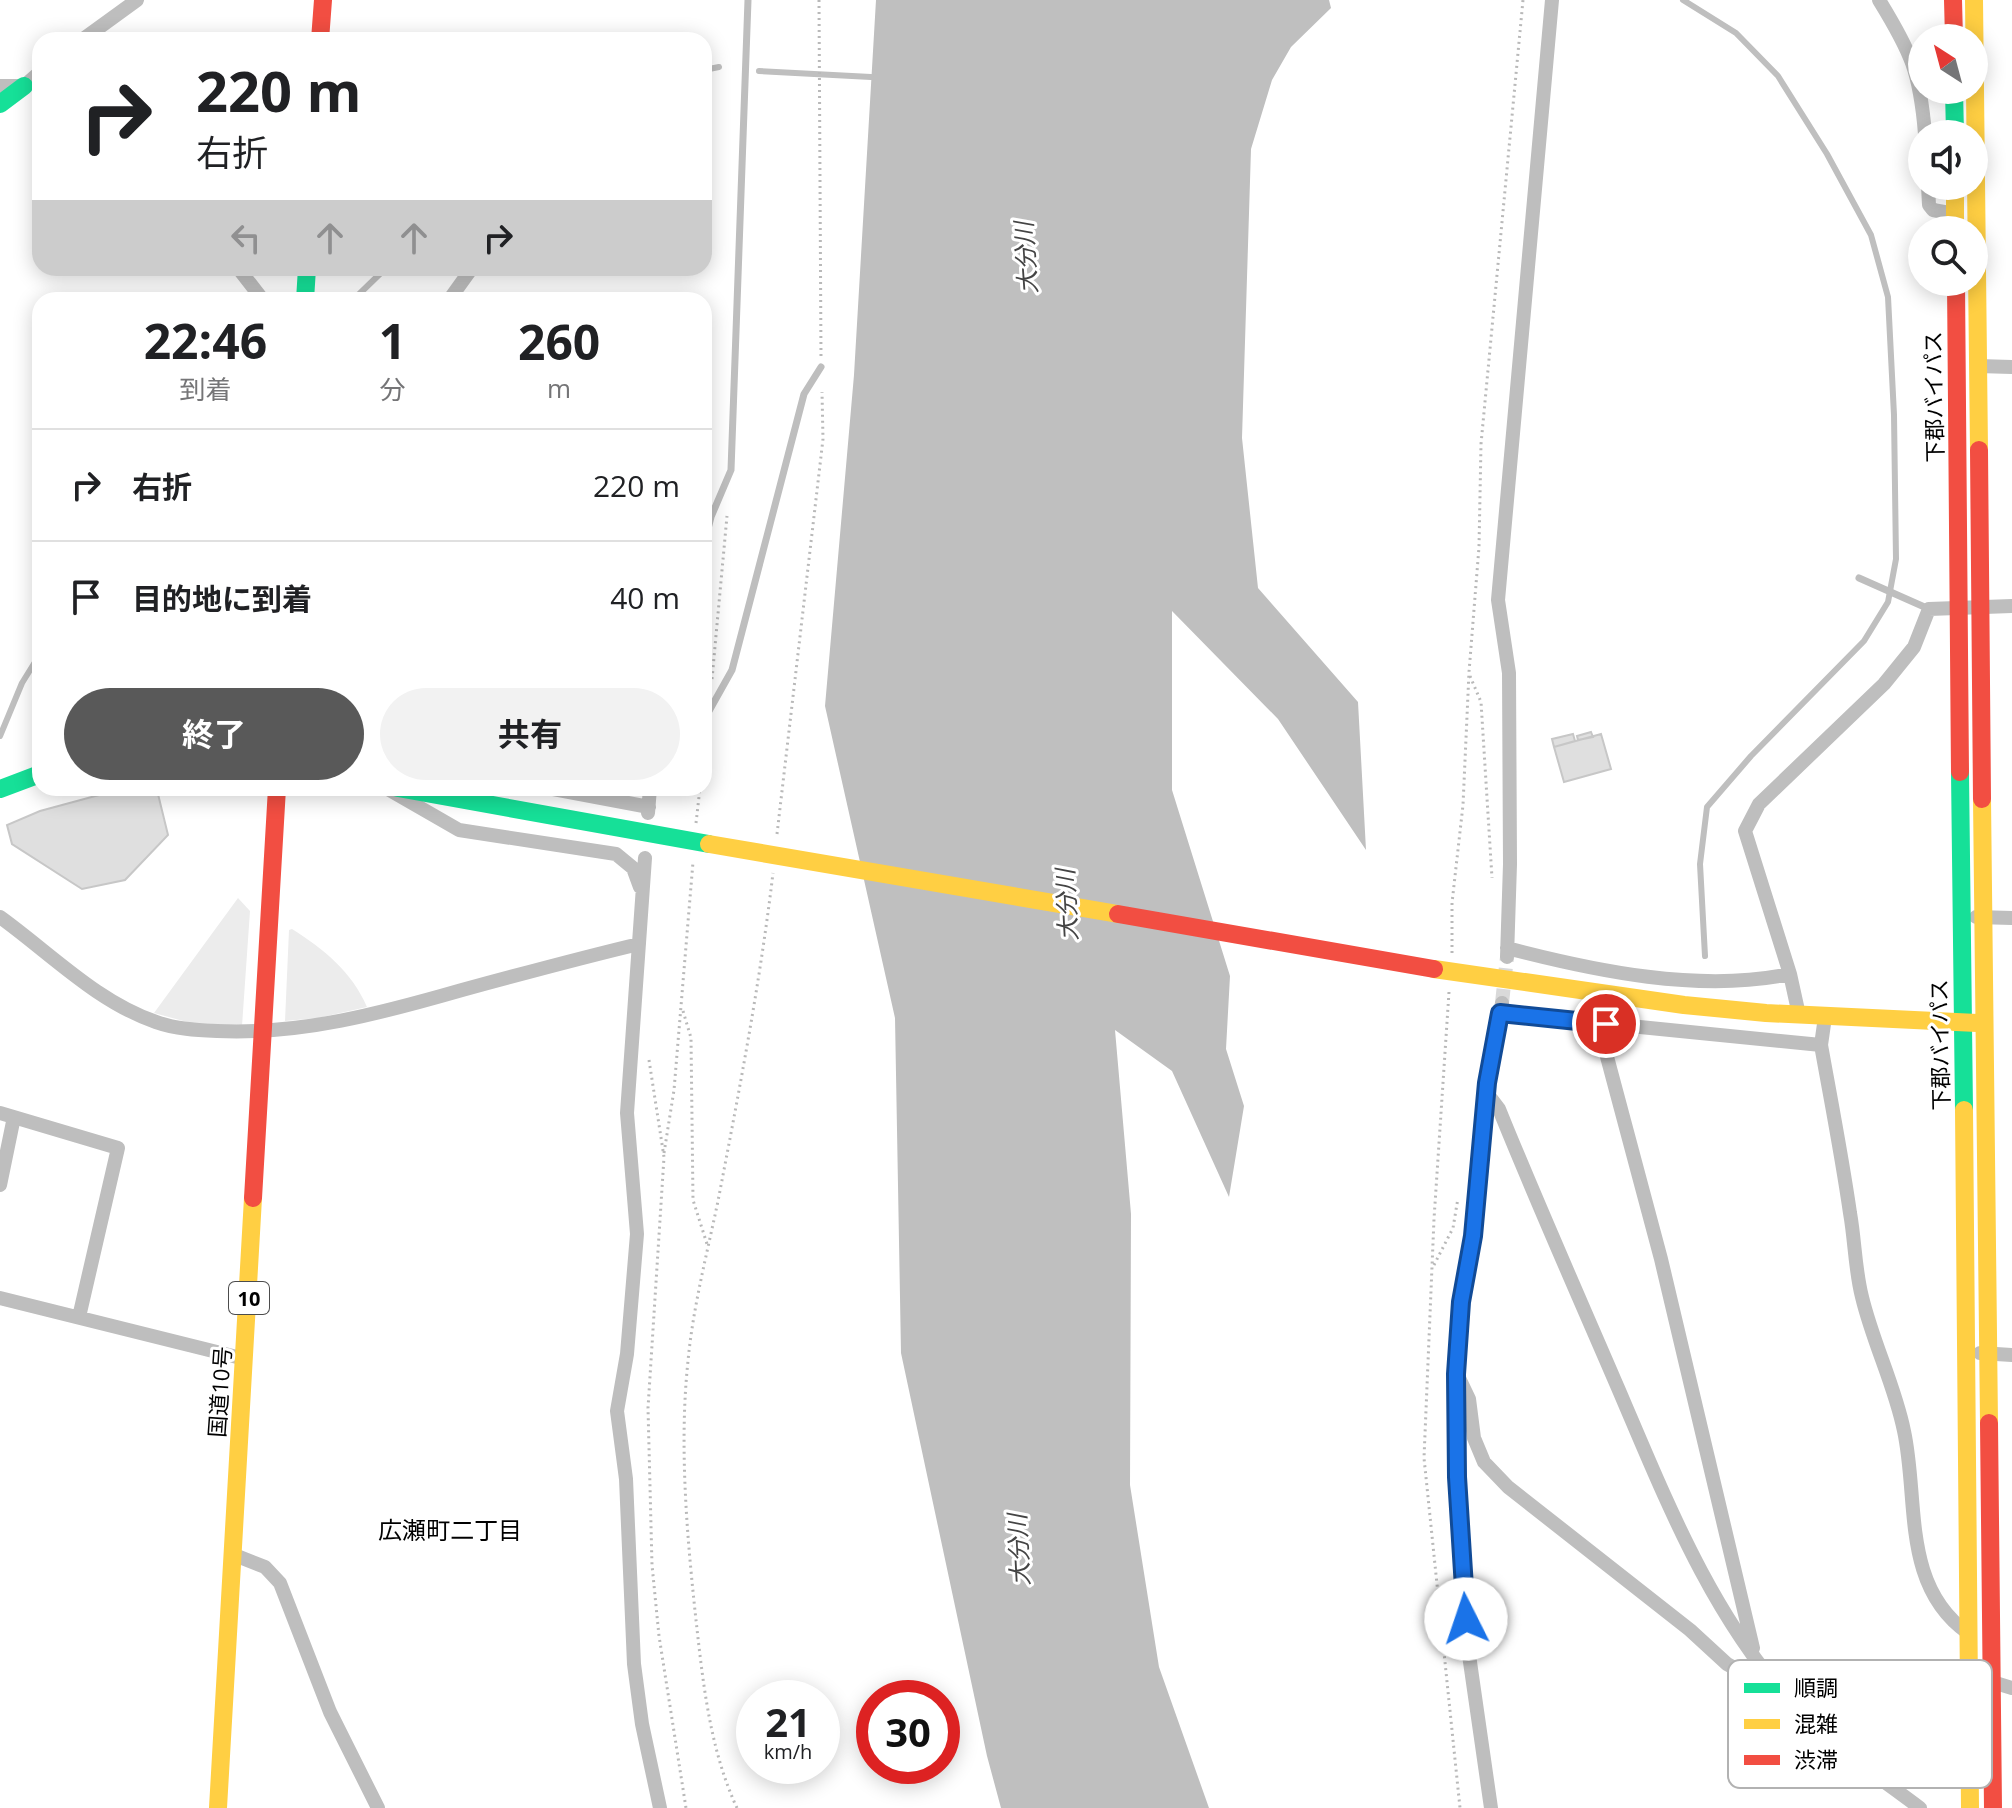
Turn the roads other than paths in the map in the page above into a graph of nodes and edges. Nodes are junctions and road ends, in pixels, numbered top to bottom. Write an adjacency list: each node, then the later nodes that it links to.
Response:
1 (137, 0): 9 (street)
2 (323, 0): 10 (main road)
3 (748, 0): 24 (lane)
4 (1552, 0): 45 (street)
5 (1879, 0): 15 (street)
6 (1953, 0): 8 (main road)
7 (1974, 0): 21 (main road)
8 (1954, 24)
9 (93, 32)
10 (321, 32)
11 (0, 80): 13 (street)
12 (0, 86): 13 (street)
13 (32, 88): 14 (main road)
14 (0, 104)
15 (1923, 120)
16 (1929, 200): 17 (street)
17 (1944, 216)
18 (244, 276): 19 (street)
19 (257, 292)
20 (1956, 296): 28 (main road, 下郡バイパス)
21 (1978, 366): 23 (street); 26 (main road)
22 (821, 367): 30 (lane)
23 (2012, 367)
24 (712, 515)
25 (1859, 578): 29 (lane)
26 (1980, 606): 27 (street); 28 (street); 42 (main road)
27 (2012, 606)
28 (1959, 607): 29 (street); 41 (main road, 下郡バイパス)
29 (1925, 608): 45 (street)
30 (712, 702)
31 (32, 777): 32 (main road)
32 (0, 789)
33 (277, 796): 51 (main road, 国道10号 / 10)
34 (400, 796): 39 (street)
35 (442, 796): 46 (main road, bridge)
36 (584, 796): 37 (street)
37 (649, 796)
38 (645, 858): 39 (street)
39 (642, 899): 44 (street)
40 (0, 917): 51 (street)
41 (1962, 917): 42 (street); 48 (main road, 下郡バイパス)
42 (1984, 918): 43 (street); 49 (main road)
43 (2012, 918)
44 (639, 944): 51 (street); 76 (street)
45 (1790, 974): 46 (street)
46 (1799, 1015): 47 (main road)
47 (1825, 1017): 48 (main road); 52 (street)
48 (1963, 1022): 49 (main road); 58 (main road, 下郡バイパス)
49 (1985, 1023): 59 (main road)
50 (1606, 1024): 52 (street); 53 (street); 65 (street)
51 (264, 1031): 61 (main road, 国道10号 / 10)
52 (1821, 1045): 64 (street)
53 (1486, 1092): 62 (street); 65 (street)
54 (7, 1115): 55 (street); 57 (street)
55 (0, 1185)
56 (0, 1298): 57 (street)
57 (79, 1317): 61 (street)
58 (1966, 1351): 59 (street); 64 (main road, 下郡バイパス)
59 (1988, 1354): 60 (street); 68 (main road)
60 (2012, 1355)
61 (245, 1359): 63 (main road, 国道10号 / 10)
62 (1456, 1374): 69 (street); 77 (street)
63 (232, 1554): 74 (main road, 国道10号 / 10); 75 (street)
64 (1968, 1633): 67 (main road, 下郡バイパス)
65 (1755, 1656): 66 (street)
66 (1758, 1660)
67 (1969, 1660)
68 (1992, 1660)
69 (1728, 1665)
70 (1992, 1682): 71 (street); 80 (main road)
71 (2012, 1688)
72 (1893, 1788): 78 (street)
73 (1970, 1788): 79 (main road, 下郡バイパス)
74 (218, 1808)
75 (378, 1808)
76 (660, 1808)
77 (1491, 1808)
78 (1920, 1808)
79 (1970, 1808)
80 (1993, 1808)

